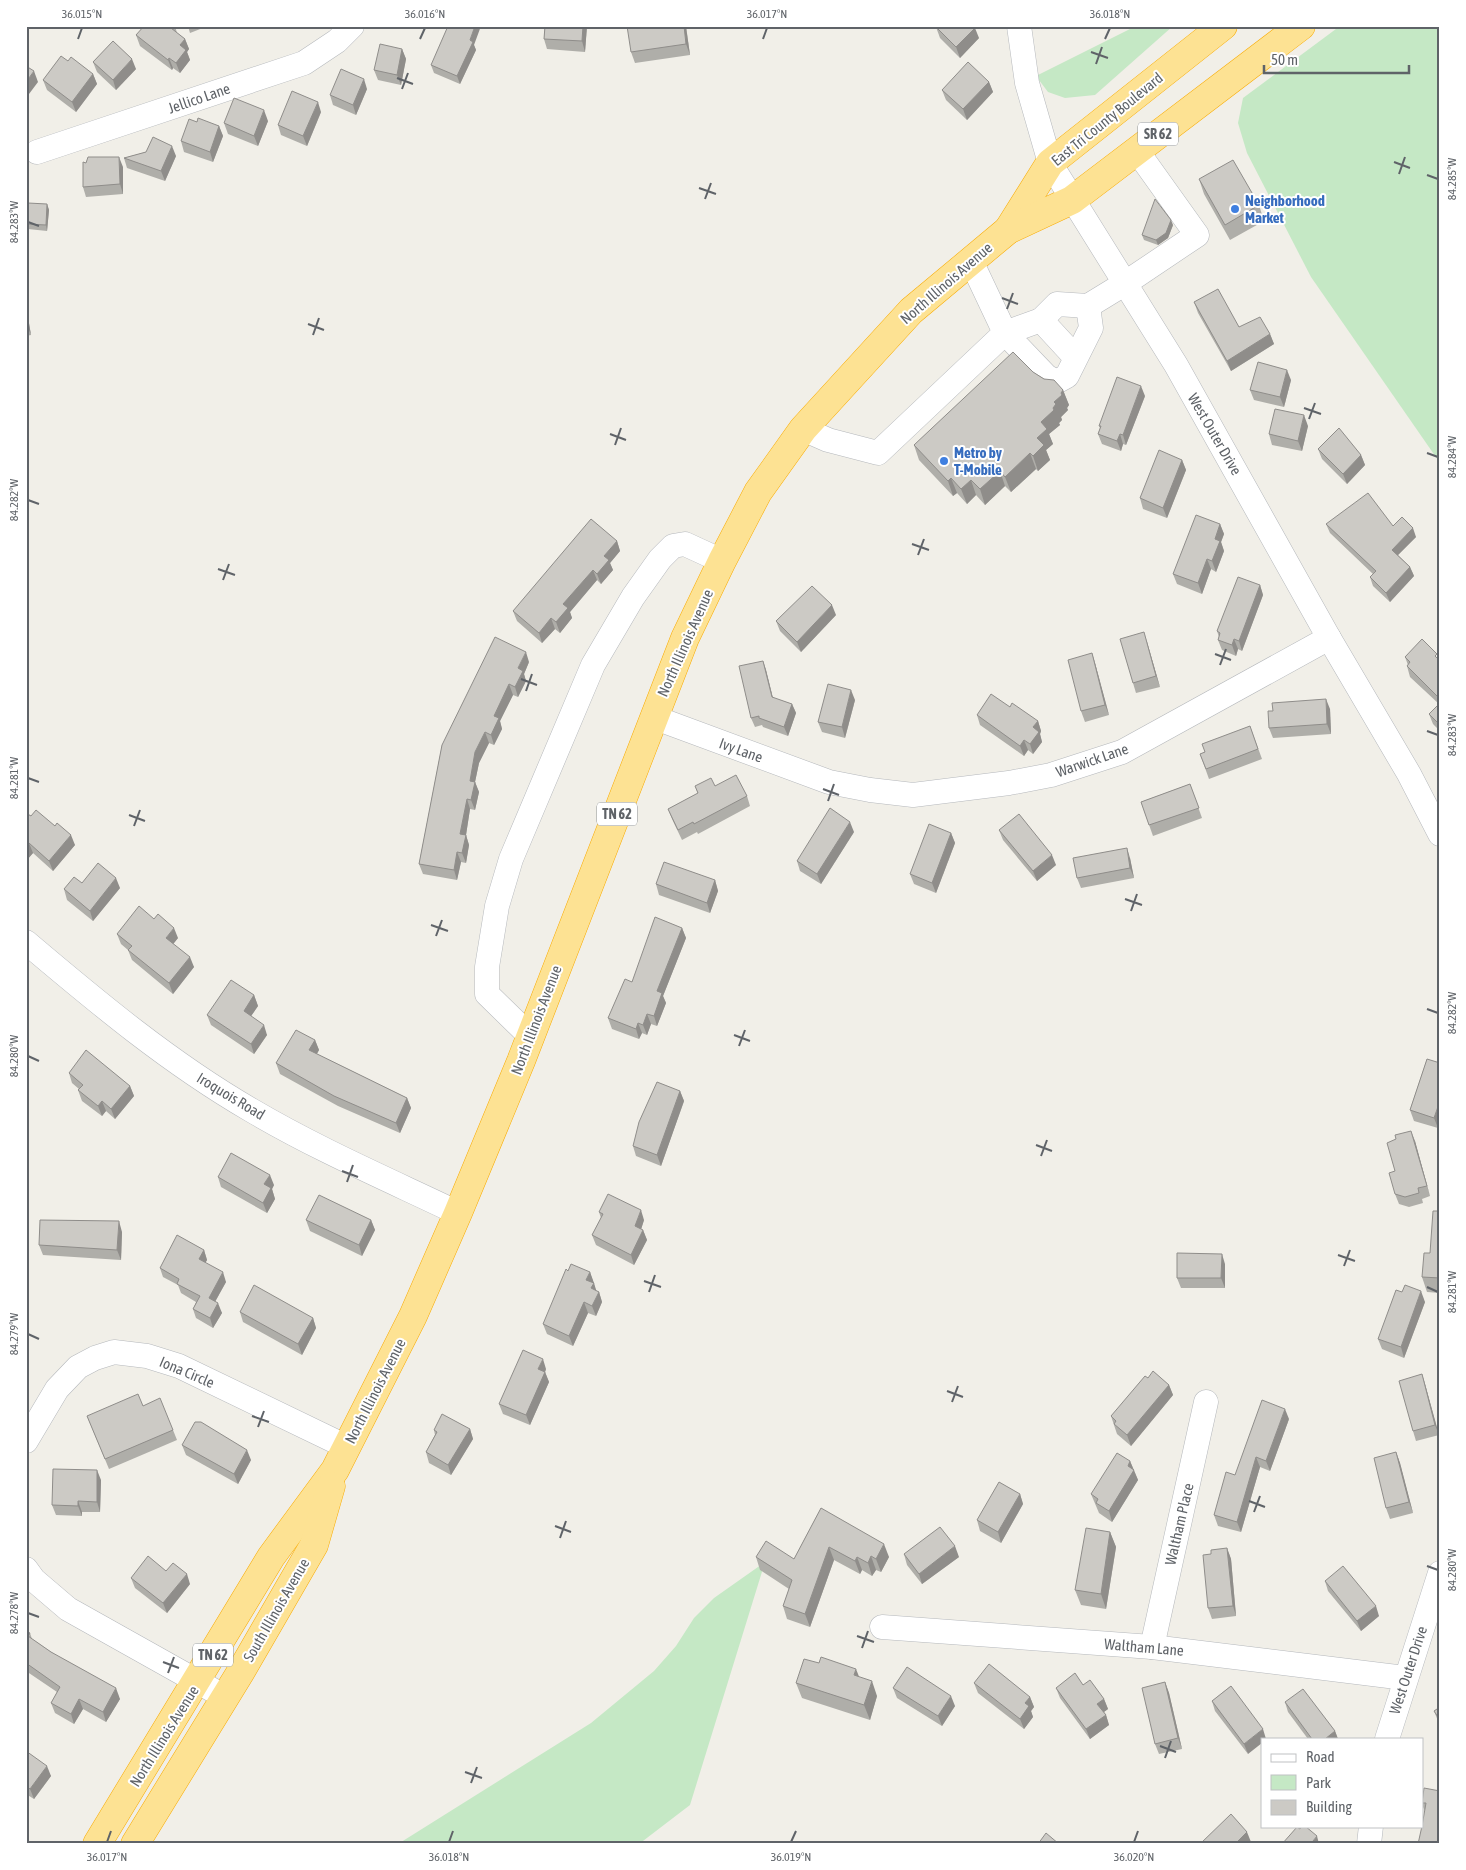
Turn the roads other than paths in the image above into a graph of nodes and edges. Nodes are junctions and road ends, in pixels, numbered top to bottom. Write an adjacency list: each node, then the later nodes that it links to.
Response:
1 (352, 26): 6 (street, Jellico Lane)
2 (1019, 26): 7 (street, West Outer Drive)
3 (1223, 26): 7 (highway, East Tri County Boulevard)
4 (1301, 26): 5 (highway, SR 62)
5 (1137, 151): 8 (highway, SR 62); 11 (street)
6 (37, 152)
7 (1050, 163): 8 (street, West Outer Drive); 9 (highway, East Tri County Boulevard)
8 (1072, 200): 9 (highway, SR 62); 11 (street, West Outer Drive)
9 (1008, 230): 10 (highway, North Illinois Avenue / TN 62)
10 (971, 260): 14 (street); 16 (highway, North Illinois Avenue / TN 62)
11 (1124, 284): 12 (street); 18 (street, West Outer Drive)
12 (1088, 306): 13 (street); 15 (street)
13 (1041, 320): 14 (street); 15 (street)
14 (1006, 332): 15 (street); 16 (street)
15 (1076, 358)
16 (803, 429): 17 (highway, North Illinois Avenue / TN 62)
17 (722, 561): 19 (highway, North Illinois Avenue / TN 62); 23 (street)
18 (1329, 638): 20 (street, Warwick Lane); 21 (street, West Outer Drive)
19 (653, 718): 20 (street, Ivy Lane); 23 (highway, North Illinois Avenue / TN 62)
20 (829, 782)
21 (1440, 834)
22 (26, 942): 24 (street, Iroquois Road)
23 (530, 1036): 24 (highway, North Illinois Avenue / TN 62)
24 (458, 1213): 27 (highway, North Illinois Avenue / TN 62)
25 (1206, 1402): 31 (street, Waltham Place)
26 (26, 1440): 27 (street, Iona Circle)
27 (341, 1459): 33 (highway, North Illinois Avenue / TN 62); 34 (highway, South Illinois Avenue / TN 62)
28 (26, 1569): 33 (street)
29 (1440, 1573): 32 (street, West Outer Drive)
30 (882, 1627): 31 (street, Waltham Lane)
31 (1152, 1647): 32 (street, Waltham Lane)
32 (1404, 1678): 35 (street, West Outer Drive)
33 (197, 1682): 34 (street); 37 (highway, North Illinois Avenue / TN 62)
34 (225, 1697): 38 (highway, South Illinois Avenue / TN 62)
35 (1387, 1738)
36 (1371, 1828): 39 (street)
37 (97, 1844)
38 (135, 1844)
39 (1369, 1844)

